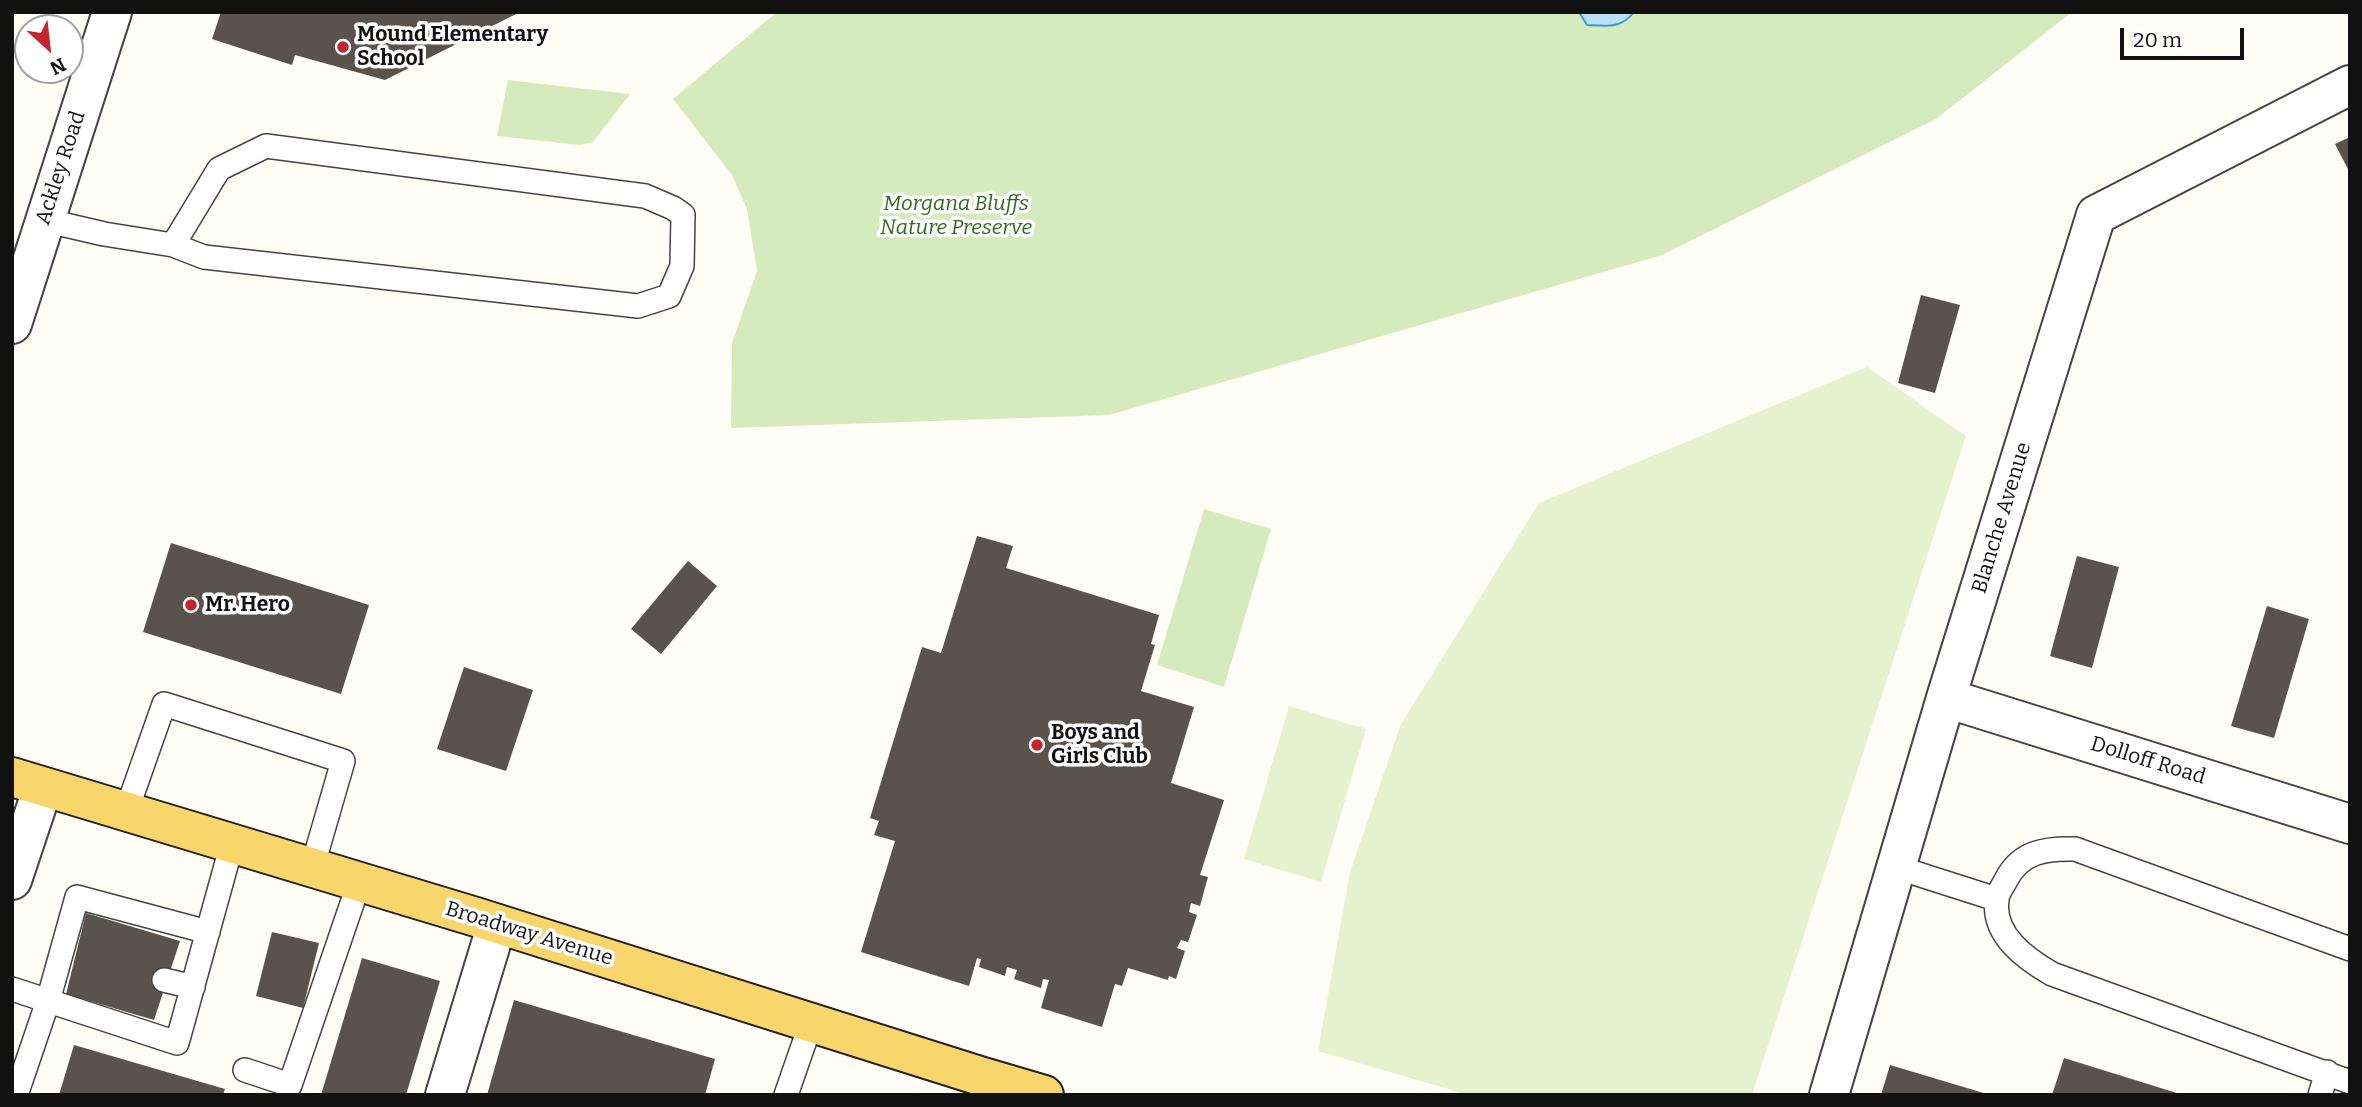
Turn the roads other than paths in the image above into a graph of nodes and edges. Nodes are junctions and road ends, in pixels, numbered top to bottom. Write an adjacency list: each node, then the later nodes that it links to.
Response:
1 (112, 12): 3 (street, Ackley Road)
2 (2350, 85): 6 (street, Blanche Avenue)
3 (44, 220): 4 (lane); 5 (street, Ackley Road)
4 (173, 245): 4 (lane)
5 (12, 324)
6 (1946, 698): 9 (street, Dolloff Road); 11 (street, Blanche Avenue)
7 (28, 782): 8 (main road, Broadway Avenue); 13 (street)
8 (126, 812): 10 (main road, Broadway Avenue); 12 (lane)
9 (2350, 824)
10 (232, 844): 12 (main road, Broadway Avenue); 17 (lane)
11 (1896, 867): 15 (lane); 32 (street, Blanche Avenue)
12 (312, 868): 14 (main road, Broadway Avenue)
13 (12, 880)
14 (359, 883): 16 (main road, Broadway Avenue); 24 (lane)
15 (1996, 899): 18 (lane); 25 (lane)
16 (497, 924): 23 (main road, Broadway Avenue); 29 (street)
17 (208, 932): 20 (lane); 22 (lane)
18 (2350, 949)
19 (164, 980): 20 (lane)
20 (193, 987): 22 (lane)
21 (12, 989): 22 (lane)
22 (48, 1001): 28 (lane)
23 (811, 1023): 27 (main road, Broadway Avenue); 30 (lane)
24 (246, 1070)
25 (2327, 1072): 26 (lane); 33 (lane)
26 (2350, 1082)
27 (977, 1086): 31 (main road, Broadway Avenue)
28 (16, 1095)
29 (445, 1095)
30 (786, 1095)
31 (1044, 1095)
32 (1829, 1095)
33 (2320, 1095)

